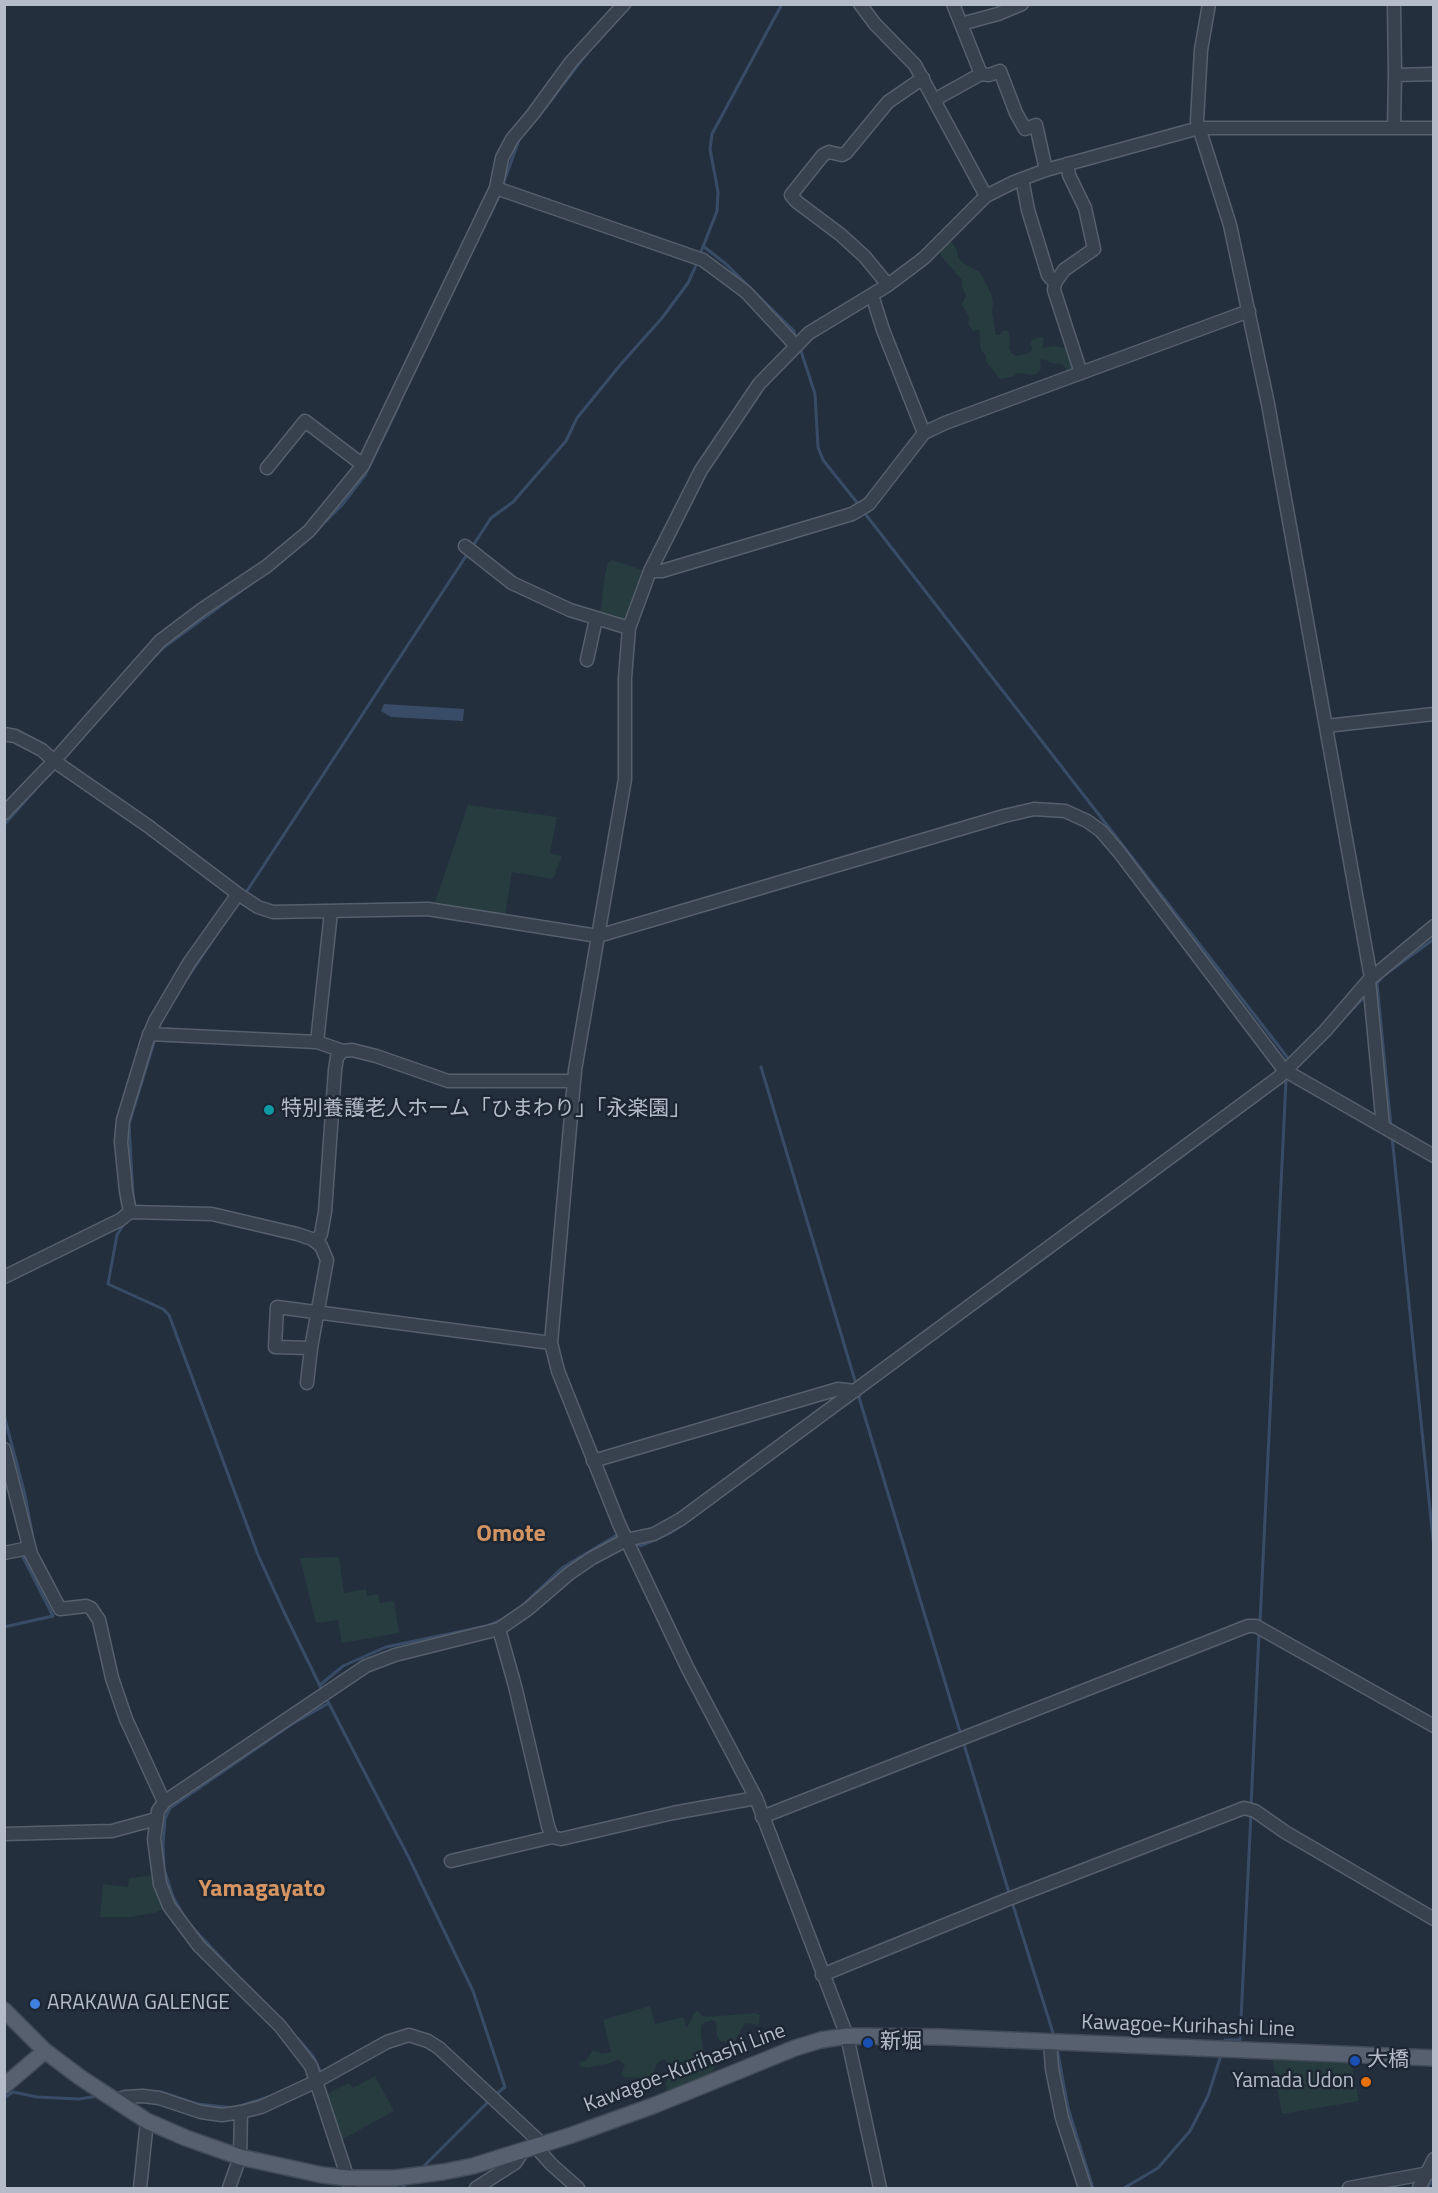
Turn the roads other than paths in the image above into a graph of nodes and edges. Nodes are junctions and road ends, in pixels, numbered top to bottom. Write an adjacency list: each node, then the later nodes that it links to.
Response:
1 (624, 4): 19 (street)
2 (860, 4): 11 (street)
3 (953, 4): 7 (street)
4 (1022, 4): 7 (street)
5 (1209, 4): 14 (street)
6 (1394, 4): 10 (street)
7 (961, 24): 8 (street)
8 (981, 74): 12 (street); 17 (street)
9 (1434, 74): 10 (street)
10 (1395, 75): 13 (street)
11 (922, 78): 12 (street); 22 (street)
12 (934, 100): 20 (street)
13 (1394, 127): 14 (street); 15 (street)
14 (1199, 128): 16 (street); 24 (street)
15 (1434, 128)
16 (1067, 164): 17 (street); 21 (street)
17 (1046, 170): 18 (street)
18 (1022, 178): 20 (street); 21 (street)
19 (496, 188): 25 (street); 28 (street)
20 (986, 196): 22 (street)
21 (1055, 283): 26 (street)
22 (888, 285): 23 (street)
23 (872, 295): 25 (street); 27 (street)
24 (1249, 311): 26 (street); 36 (street)
25 (796, 346): 31 (street)
26 (1081, 373): 27 (street)
27 (924, 433): 31 (street)
28 (363, 465): 29 (street); 38 (street)
29 (267, 468)
30 (465, 546): 32 (street)
31 (650, 571): 33 (street)
32 (596, 619): 33 (street); 34 (street)
33 (629, 628): 43 (street)
34 (587, 660)
35 (1434, 714): 36 (street)
36 (1326, 726): 44 (street)
37 (4, 734): 38 (street)
38 (54, 761): 39 (street); 40 (street)
39 (4, 813)
40 (238, 894): 41 (street); 45 (street)
41 (331, 912): 43 (street); 46 (street)
42 (1434, 926): 44 (street)
43 (598, 936): 48 (street); 49 (street)
44 (1370, 979): 48 (street); 50 (street)
45 (150, 1034): 46 (street); 52 (street)
46 (317, 1042): 47 (street)
47 (343, 1051): 49 (street); 53 (street)
48 (1284, 1070): 50 (street); 59 (street)
49 (573, 1081): 56 (street)
50 (1383, 1127): 51 (street)
51 (1434, 1156)
52 (130, 1212): 53 (street); 54 (street)
53 (316, 1242): 55 (street)
54 (4, 1277)
55 (318, 1312): 56 (street); 57 (street); 57 (street)
56 (551, 1343): 61 (street)
57 (311, 1348): 58 (street)
58 (307, 1383)
59 (855, 1391): 61 (street); 62 (street)
60 (4, 1449): 63 (street)
61 (593, 1461): 62 (street)
62 (626, 1540): 65 (street); 67 (street)
63 (29, 1548): 64 (street); 68 (street)
64 (4, 1553)
65 (499, 1629): 68 (street); 72 (street)
66 (1434, 1726): 69 (street)
67 (756, 1798): 69 (street); 72 (street)
68 (164, 1802): 70 (street)
69 (762, 1817): 75 (street)
70 (156, 1819): 71 (street); 81 (street)
71 (4, 1834)
72 (552, 1837): 73 (street)
73 (451, 1861)
74 (1434, 1918): 75 (street)
75 (822, 1975): 77 (street)
76 (4, 2010): 79 (main road, Kawagoe-Kurihashi Line)
77 (847, 2036): 78 (main road, Kawagoe-Kurihashi Line); 86 (main road, Kawagoe-Kurihashi Line); 95 (street)
78 (1050, 2042): 80 (main road, Kawagoe-Kurihashi Line); 96 (street)
79 (45, 2051): 82 (main road); 83 (main road, Kawagoe-Kurihashi Line)
80 (1434, 2058)
81 (317, 2080): 84 (street); 86 (street); 90 (street)
82 (4, 2086)
83 (114, 2101): 84 (street); 85 (main road, Kawagoe-Kurihashi Line)
84 (241, 2112): 87 (street)
85 (147, 2121): 87 (main road, Kawagoe-Kurihashi Line); 91 (street)
86 (534, 2147): 90 (main road, Kawagoe-Kurihashi Line); 93 (street); 94 (street)
87 (240, 2157): 90 (main road, Kawagoe-Kurihashi Line); 92 (street)
88 (1434, 2159): 89 (street)
89 (1430, 2173): 97 (street); 98 (street)
90 (349, 2183)
91 (140, 2188)
92 (229, 2188)
93 (476, 2188)
94 (579, 2188)
95 (880, 2188)
96 (1085, 2188)
97 (1348, 2188)
98 (1419, 2188)

